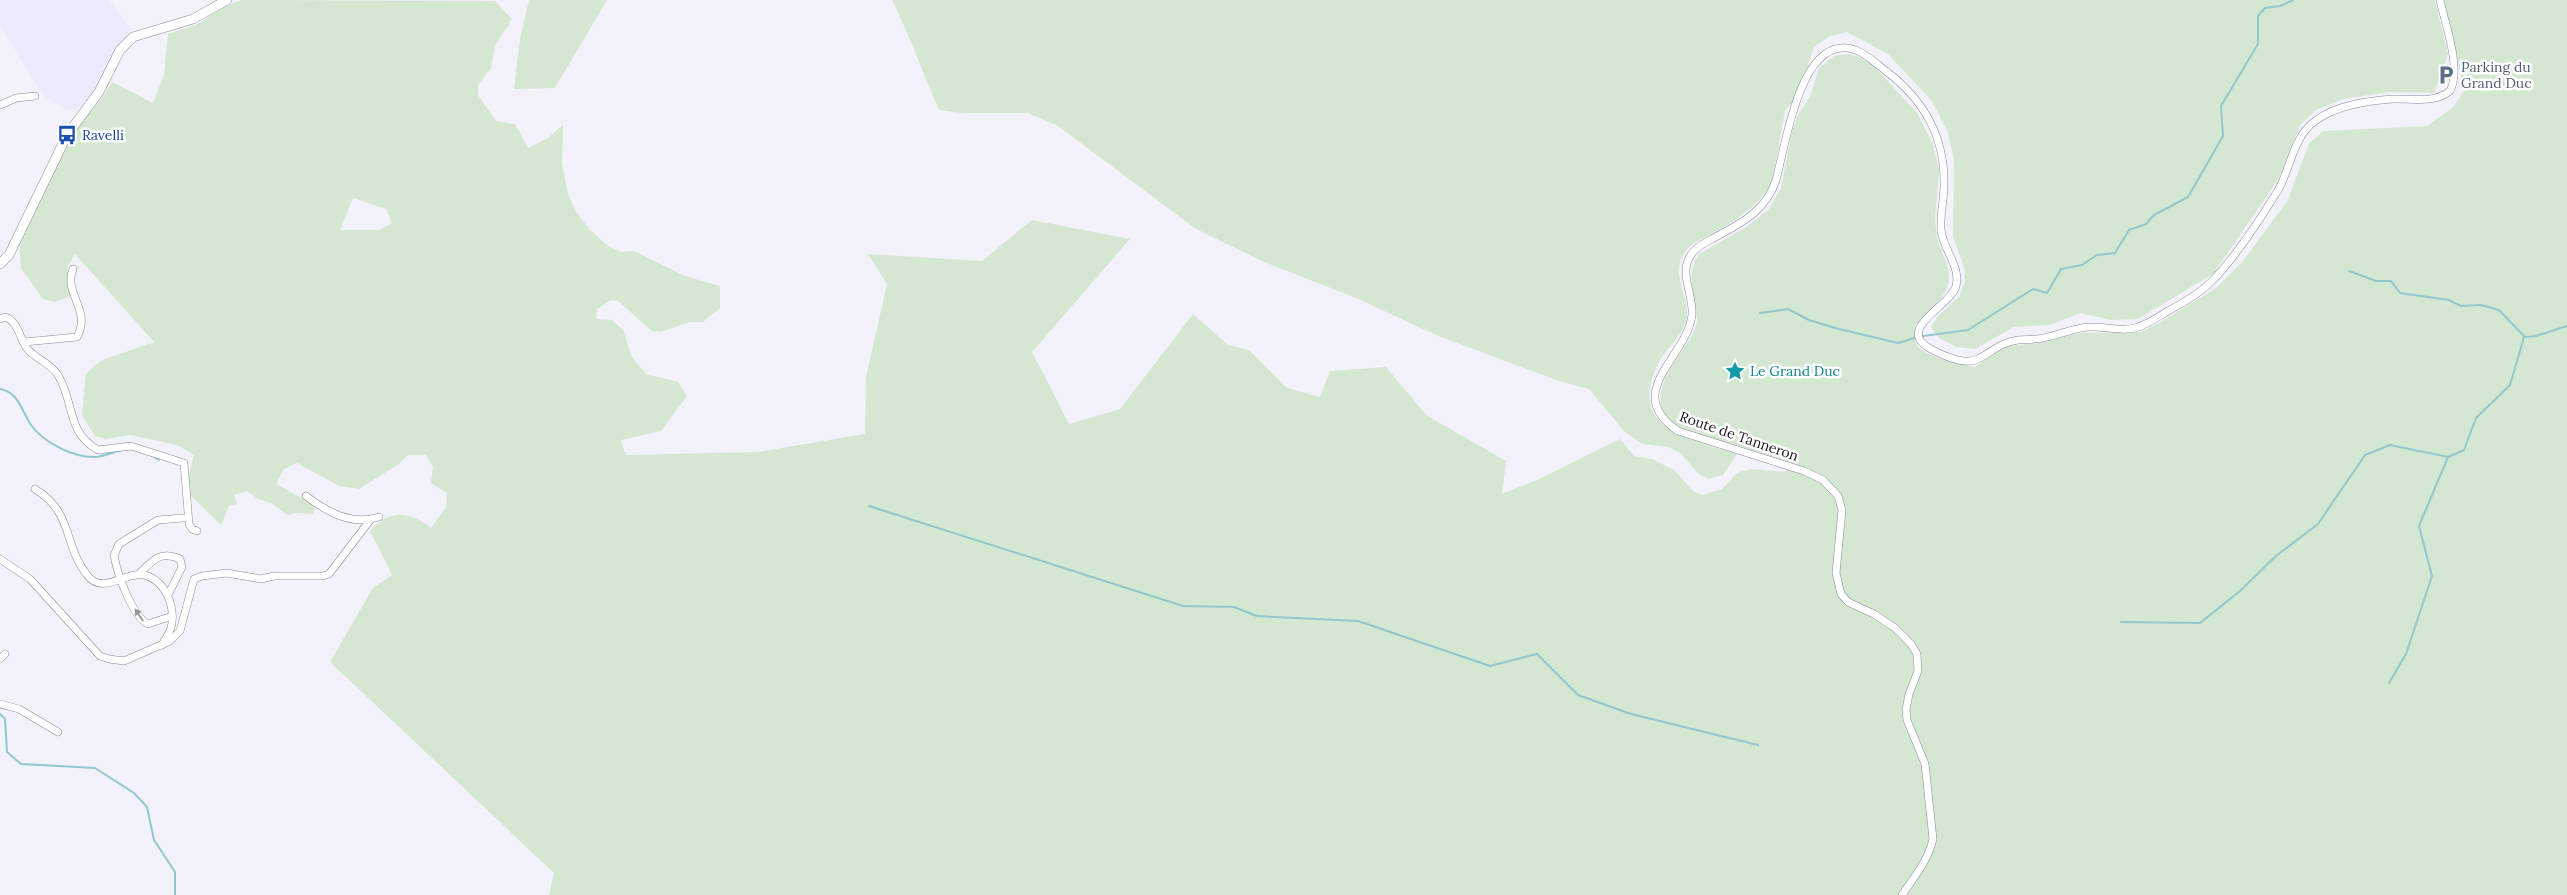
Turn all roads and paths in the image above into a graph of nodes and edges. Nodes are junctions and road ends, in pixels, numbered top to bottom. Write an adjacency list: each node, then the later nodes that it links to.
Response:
1 (227, 0): 5 (main road)
2 (2440, 0): 23 (street, Route de Tanneron)
3 (35, 96): 4 (street)
4 (0, 105)
5 (0, 264)
6 (73, 268): 8 (street)
7 (0, 319): 8 (street)
8 (24, 342): 14 (street)
9 (35, 489): 17 (street)
10 (306, 496): 13 (street)
11 (379, 517): 13 (street)
12 (183, 518): 17 (street)
13 (371, 519): 20 (street)
14 (197, 532)
15 (0, 559): 20 (street)
16 (139, 574): 17 (street); 18 (street); 18 (street)
17 (120, 580): 19 (street, one-way to 17)
18 (168, 595): 19 (street)
19 (172, 616): 20 (street)
20 (161, 645)
21 (0, 704): 22 (street)
22 (58, 732)
23 (1902, 895)

